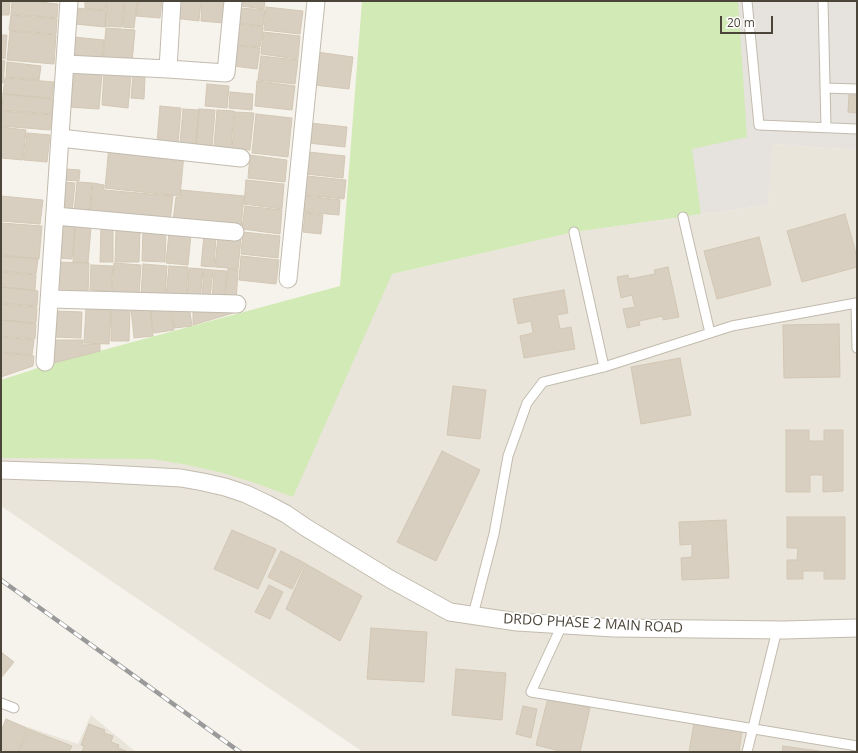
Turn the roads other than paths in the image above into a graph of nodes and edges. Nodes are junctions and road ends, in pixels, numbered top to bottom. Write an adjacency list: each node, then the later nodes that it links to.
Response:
1 (69, 1): 7 (street)
2 (172, 1): 8 (street)
3 (233, 1): 8 (street)
4 (316, 1): 19 (street)
5 (747, 1): 11 (lane)
6 (823, 1): 9 (lane)
7 (65, 64): 8 (street); 13 (street)
8 (168, 68)
9 (825, 88): 10 (lane); 11 (lane)
10 (857, 89)
11 (826, 127): 12 (lane)
12 (857, 129)
13 (60, 138): 14 (street); 15 (street)
14 (241, 158)
15 (55, 216): 17 (street); 20 (street)
16 (684, 217): 22 (lane)
17 (235, 232)
18 (574, 232): 25 (lane)
19 (288, 279)
20 (49, 299): 21 (street); 24 (street)
21 (237, 304)
22 (710, 333): 23 (lane); 25 (lane)
23 (857, 348)
24 (45, 362)
25 (604, 367): 27 (lane)
26 (1, 470): 27 (street, DRDO PHASE 2 MAIN ROAD)
27 (473, 615): 28 (street, DRDO PHASE 2 MAIN ROAD)
28 (562, 625): 30 (street, DRDO PHASE 2 MAIN ROAD); 33 (lane)
29 (857, 628): 30 (street, DRDO PHASE 2 MAIN ROAD)
30 (777, 630): 33 (lane)
31 (1, 703): 32 (lane)
32 (14, 708)
33 (753, 729): 34 (lane); 35 (lane)
34 (857, 746)
35 (747, 752)

